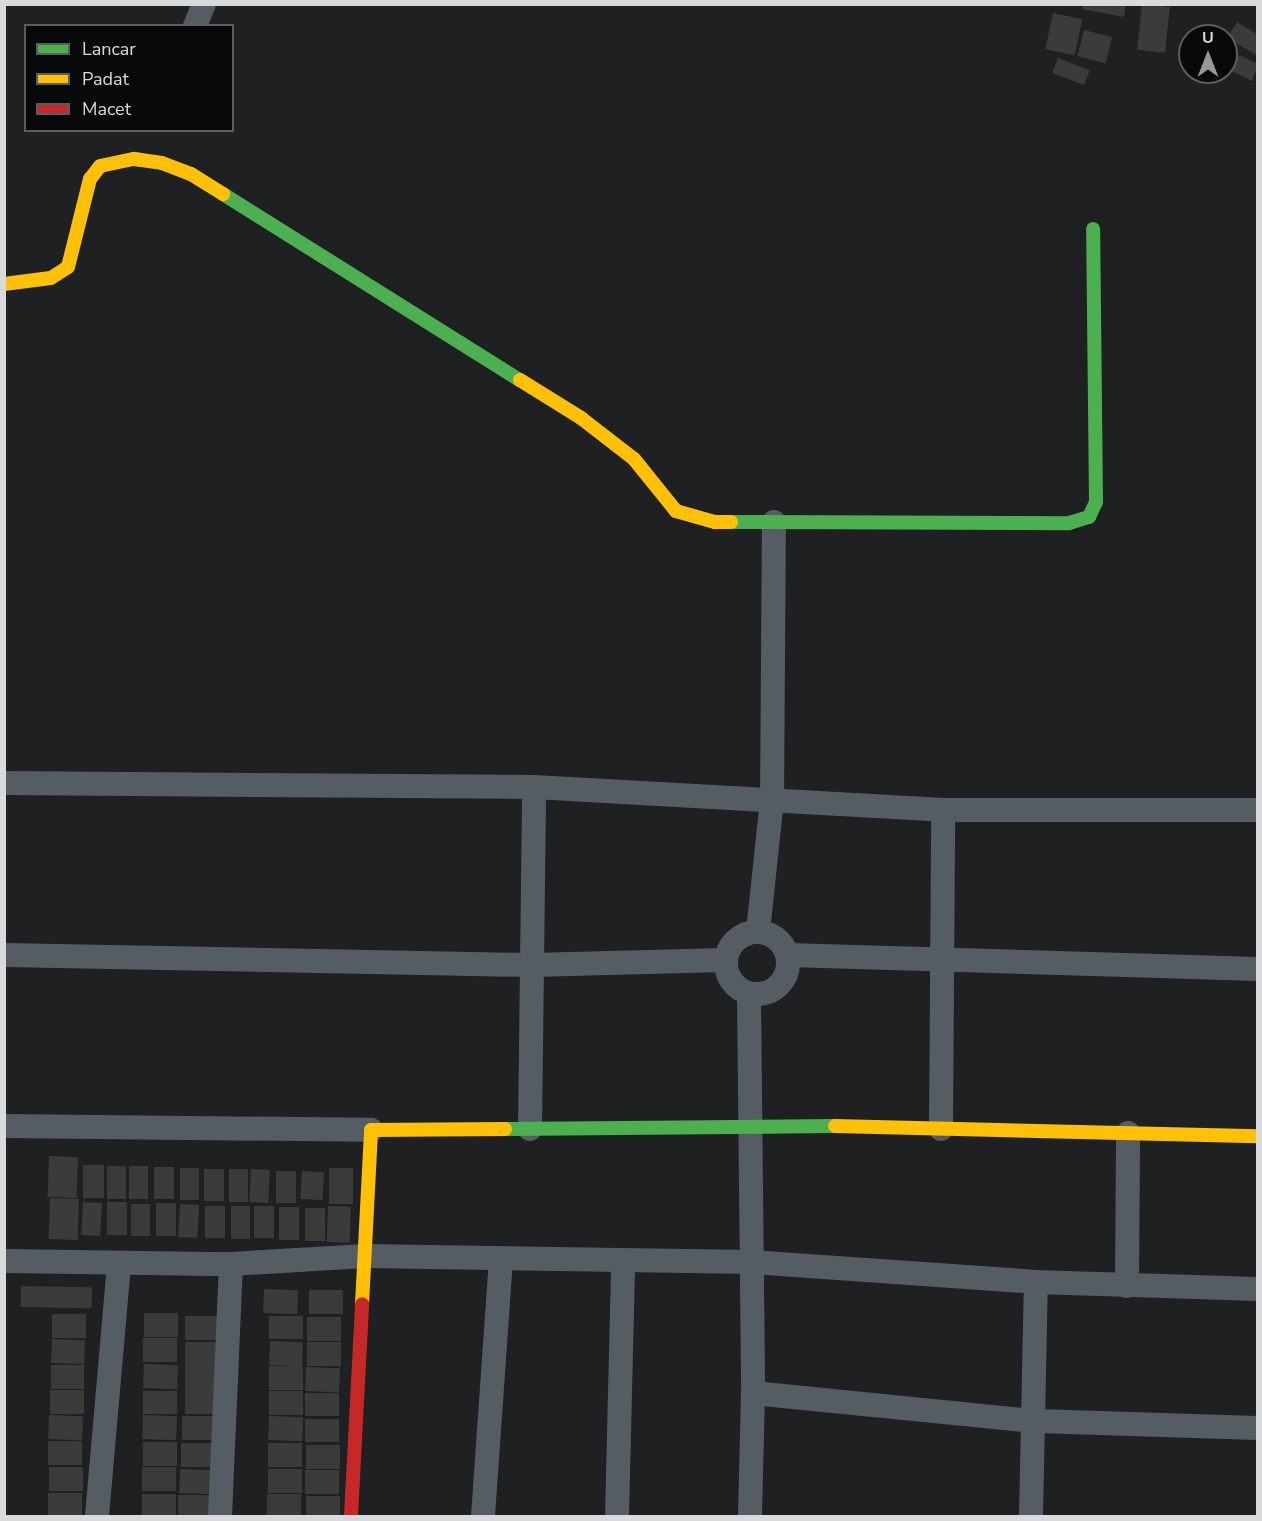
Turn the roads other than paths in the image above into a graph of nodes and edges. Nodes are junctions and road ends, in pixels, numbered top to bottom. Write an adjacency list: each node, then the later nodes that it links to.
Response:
1 (204, 4): 2 (street)
2 (196, 24)
3 (1092, 229): 5 (street)
4 (4, 285): 5 (street)
5 (774, 522): 8 (street)
6 (4, 783): 7 (street)
7 (534, 787): 8 (street); 16 (street)
8 (772, 801): 9 (street); 11 (street)
9 (943, 810): 10 (street); 15 (street)
10 (1257, 810)
11 (758, 931): 13 (street); 14 (street)
12 (4, 955): 16 (street)
13 (788, 955): 15 (street); 18 (street)
14 (724, 960): 16 (street); 18 (street)
15 (942, 960): 17 (street); 22 (street)
16 (531, 965): 21 (street)
17 (1257, 969)
18 (748, 995): 20 (street)
19 (4, 1126): 23 (street)
20 (752, 1126): 21 (street); 22 (street); 30 (street)
21 (530, 1129): 23 (street)
22 (941, 1129): 24 (street)
23 (371, 1130): 26 (street)
24 (1128, 1134): 25 (street); 34 (street)
25 (1257, 1136)
26 (365, 1256): 27 (street); 32 (street); 41 (street)
27 (501, 1259): 29 (street); 42 (street)
28 (4, 1261): 31 (street)
29 (624, 1262): 30 (street); 43 (street)
30 (752, 1262): 33 (street); 36 (street)
31 (119, 1264): 32 (street); 39 (street)
32 (231, 1264): 40 (street)
33 (1036, 1282): 34 (street); 37 (street)
34 (1127, 1286): 35 (street)
35 (1257, 1289)
36 (753, 1393): 37 (street); 44 (street)
37 (1036, 1421): 38 (street); 45 (street)
38 (1257, 1428)
39 (97, 1516)
40 (220, 1516)
41 (351, 1516)
42 (483, 1516)
43 (617, 1516)
44 (750, 1516)
45 (1031, 1516)

